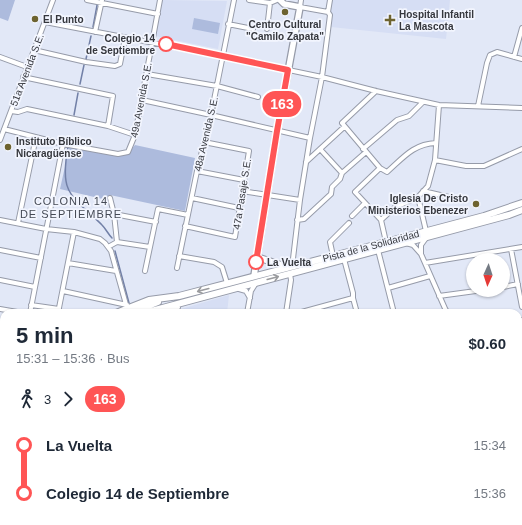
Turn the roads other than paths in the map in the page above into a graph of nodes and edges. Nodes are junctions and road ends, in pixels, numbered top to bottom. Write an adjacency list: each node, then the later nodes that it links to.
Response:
1 (53, 0): 15 (street, 51a Avenida S.E.)
2 (87, 0): 10 (street)
3 (160, 0): 14 (street, 49a Avenida S.E.)
4 (234, 0): 16 (street, 48a Avenida S.E.)
5 (249, 0): 11 (street)
6 (277, 0): 11 (street)
7 (280, 0): 12 (street)
8 (301, 0): 12 (street)
9 (330, 0): 13 (street)
10 (100, 2): 14 (street); 20 (street)
11 (270, 3): 19 (street)
12 (300, 7): 13 (street); 29 (street)
13 (328, 12): 32 (street)
14 (158, 14): 22 (street, 49a Avenida S.E.)
15 (45, 22): 20 (street); 23 (street, 51a Avenida S.E.)
16 (228, 24): 18 (street); 24 (street, 48a Avenida S.E.)
17 (522, 28): 26 (street)
18 (253, 29)
19 (266, 29)
20 (95, 32): 21 (street)
21 (125, 38): 22 (street); 23 (street)
22 (152, 42): 24 (street); 30 (street, 49a Avenida S.E.)
23 (34, 50): 28 (street, 51a Avenida S.E.)
24 (222, 56): 29 (street); 33 (street, 48a Avenida S.E.)
25 (0, 57): 28 (street)
26 (514, 57): 27 (street); 39 (street)
27 (522, 59)
28 (27, 67): 31 (street, 51a Avenida S.E.)
29 (288, 70): 32 (street); 46 (street)
30 (147, 74): 33 (street); 36 (street, 49a Avenida S.E.)
31 (23, 77): 41 (street, 51a Avenida S.E.); 43 (street)
32 (322, 77): 34 (street); 49 (street)
33 (217, 86): 35 (street); 42 (street, 48a Avenida S.E.)
34 (376, 91): 37 (street); 44 (street)
35 (258, 97)
36 (142, 100): 42 (street); 47 (street, 49a Avenida S.E.)
37 (423, 102): 38 (street); 56 (street)
38 (440, 105): 39 (street); 52 (street)
39 (478, 106): 40 (street)
40 (522, 108)
41 (11, 111): 43 (street); 45 (street, 51a Avenida S.E.)
42 (211, 115): 46 (street); 51 (street, 48a Avenida S.E.)
43 (108, 126): 47 (street)
44 (344, 127): 54 (street); 56 (street)
45 (4, 130): 48 (street); 50 (street, 51a Avenida S.E.)
46 (277, 131): 49 (street); 65 (street)
47 (135, 135): 53 (street, 49a Avenida S.E.)
48 (36, 137): 53 (street); 83 (street)
49 (310, 138): 58 (street)
50 (0, 140)
51 (204, 142): 60 (street, 48a Avenida S.E.); 62 (street, 47a Pasaje S.E.)
52 (436, 143): 57 (street); 59 (street)
53 (64, 144): 85 (street)
54 (320, 149): 58 (street); 61 (street)
55 (522, 150): 57 (street)
56 (364, 151): 59 (street); 61 (street)
57 (435, 160): 64 (street)
58 (306, 162): 70 (street)
59 (380, 168): 71 (street)
60 (197, 171): 62 (street); 68 (street, 48a Avenida S.E.)
61 (342, 173): 79 (street)
62 (244, 180): 63 (street, 47a Pasaje S.E.)
63 (242, 191): 65 (street); 73 (street, 47a Pasaje S.E.)
64 (423, 191): 66 (street); 69 (street)
65 (267, 195): 70 (street); 100 (street)
66 (418, 197): 80 (street); 87 (street)
67 (110, 198): 75 (street)
68 (192, 198): 73 (street); 76 (street, 48a Avenida S.E.)
69 (453, 198)
70 (300, 200): 79 (street)
71 (365, 203): 77 (street); 80 (street)
72 (522, 203): 87 (main road, Pista de la Solidaridad)
73 (239, 208): 84 (street, 47a Pasaje S.E.)
74 (522, 210): 87 (main road, Pista de la Solidaridad)
75 (114, 214): 81 (street); 88 (street)
76 (188, 215): 81 (street); 84 (street, 48a Avenida S.E.)
77 (352, 216)
78 (0, 220): 83 (street)
79 (297, 220): 106 (street)
80 (381, 220): 89 (street)
81 (156, 222): 92 (street)
82 (349, 223): 99 (street)
83 (18, 224): 85 (street)
84 (185, 226): 98 (street, 48a Avenida S.E.)
85 (46, 229): 86 (street); 101 (street)
86 (74, 232): 91 (street); 103 (street)
87 (427, 234): 89 (main road, Pista de la Solidaridad); 90 (main road, Pista de la Solidaridad); 97 (street)
88 (117, 242): 91 (street); 92 (street)
89 (386, 242): 99 (main road, Pista de la Solidaridad)
90 (404, 243): 96 (main road, Pista de la Solidaridad); 97 (street)
91 (108, 246): 107 (street)
92 (150, 247): 108 (street)
93 (522, 247): 94 (street)
94 (511, 249): 104 (street); 114 (street)
95 (0, 250): 101 (street)
96 (378, 250): 102 (main road, Pista de la Solidaridad); 117 (street)
97 (421, 254): 104 (street)
98 (179, 256): 105 (street, 48a Avenida S.E.); 112 (street)
99 (333, 256): 106 (main road, Pista de la Solidaridad)
100 (257, 257): 106 (main road); 109 (street)
101 (41, 258): 115 (street)
102 (344, 259): 106 (main road, Pista de la Solidaridad); 124 (street)
103 (68, 263): 107 (street); 118 (street)
104 (425, 263): 110 (street)
105 (177, 268)
106 (290, 269): 109 (main road, Pista de la Solidaridad); 113 (main road, Pista de la Solidaridad, one-way to 106); 135 (street)
107 (116, 271): 127 (street)
108 (145, 271)
109 (254, 276): 112 (main road, Pista de la Solidaridad)
110 (430, 276): 117 (street); 120 (street)
111 (0, 280): 115 (street)
112 (227, 283): 121 (main road, Pista de la Solidaridad, one-way to 121)
113 (256, 283): 116 (main road, Pista de la Solidaridad); 123 (street)
114 (519, 283): 126 (street)
115 (35, 286): 125 (street)
116 (234, 288): 122 (main road, Pista de la Solidaridad); 123 (street)
117 (388, 288): 138 (street)
118 (63, 291): 127 (street); 130 (street)
119 (466, 292): 120 (street)
120 (439, 296): 139 (street)
121 (173, 297): 127 (main road, Pista de la Solidaridad); 131 (main road, Pista de la Solidaridad)
122 (197, 298): 132 (main road, Pista de la Solidaridad); 133 (main road, Pista de la Solidaridad)
123 (250, 298): 134 (street)
124 (353, 298): 136 (street); 137 (street)
125 (31, 305): 128 (street); 129 (street)
126 (522, 307)
127 (128, 308)
128 (30, 309)
129 (50, 309)
130 (59, 309)
131 (147, 309)
132 (149, 309)
133 (170, 309)
134 (249, 309)
135 (287, 309)
136 (313, 309)
137 (355, 309)
138 (393, 309)
139 (445, 309)

